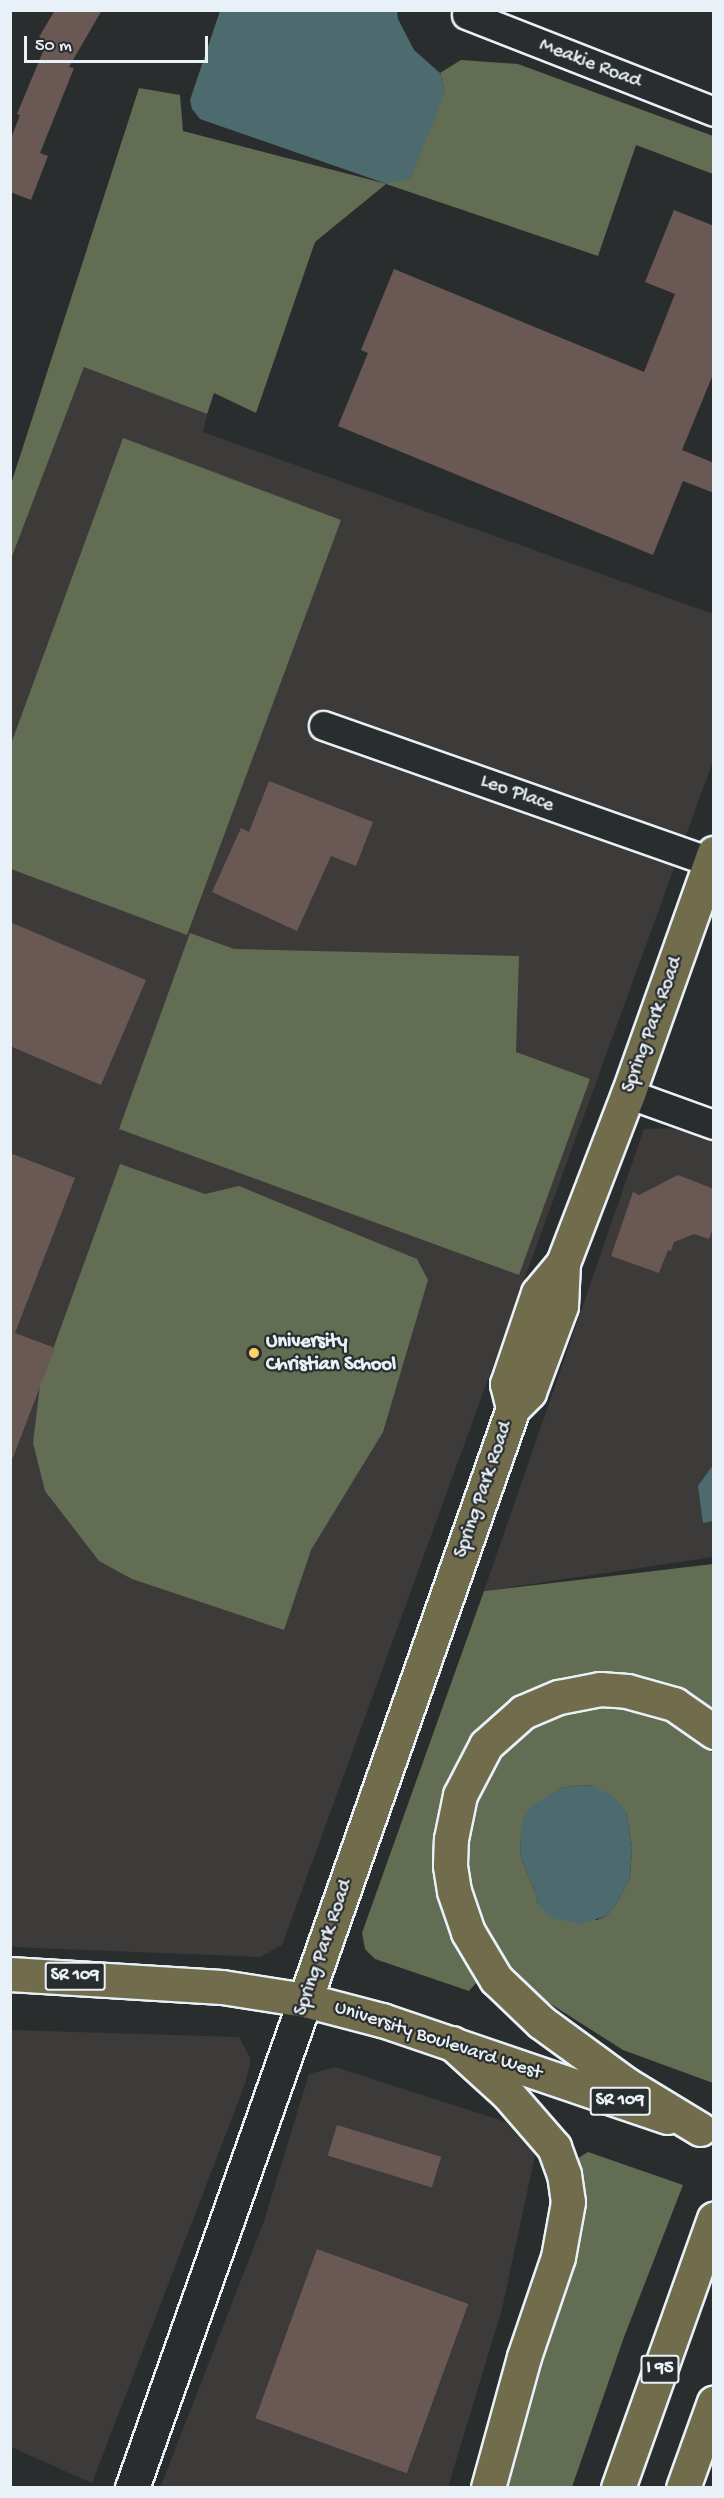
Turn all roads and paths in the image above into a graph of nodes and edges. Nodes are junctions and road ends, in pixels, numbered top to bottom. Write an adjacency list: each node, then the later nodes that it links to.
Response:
1 (467, 15): 2 (street, Meakie Road)
2 (714, 112)
3 (324, 726): 4 (street, Leo Place)
4 (712, 857): 5 (main road, Spring Park Road)
5 (628, 1094): 6 (street); 9 (main road, Spring Park Road)
6 (714, 1125)
7 (714, 1732): 11 (main road)
8 (10, 1974): 9 (main road, University Boulevard West / SR 109)
9 (305, 2000): 10 (main road, University Boulevard West / SR 109); 14 (main road, Spring Park Road)
10 (452, 2043): 11 (main road, University Boulevard West / SR 109); 15 (main road)
11 (707, 2131)
12 (714, 2219): 16 (main road, I 95)
13 (714, 2402): 17 (main road)
14 (132, 2487)
15 (488, 2487)
16 (618, 2487)
17 (683, 2487)

